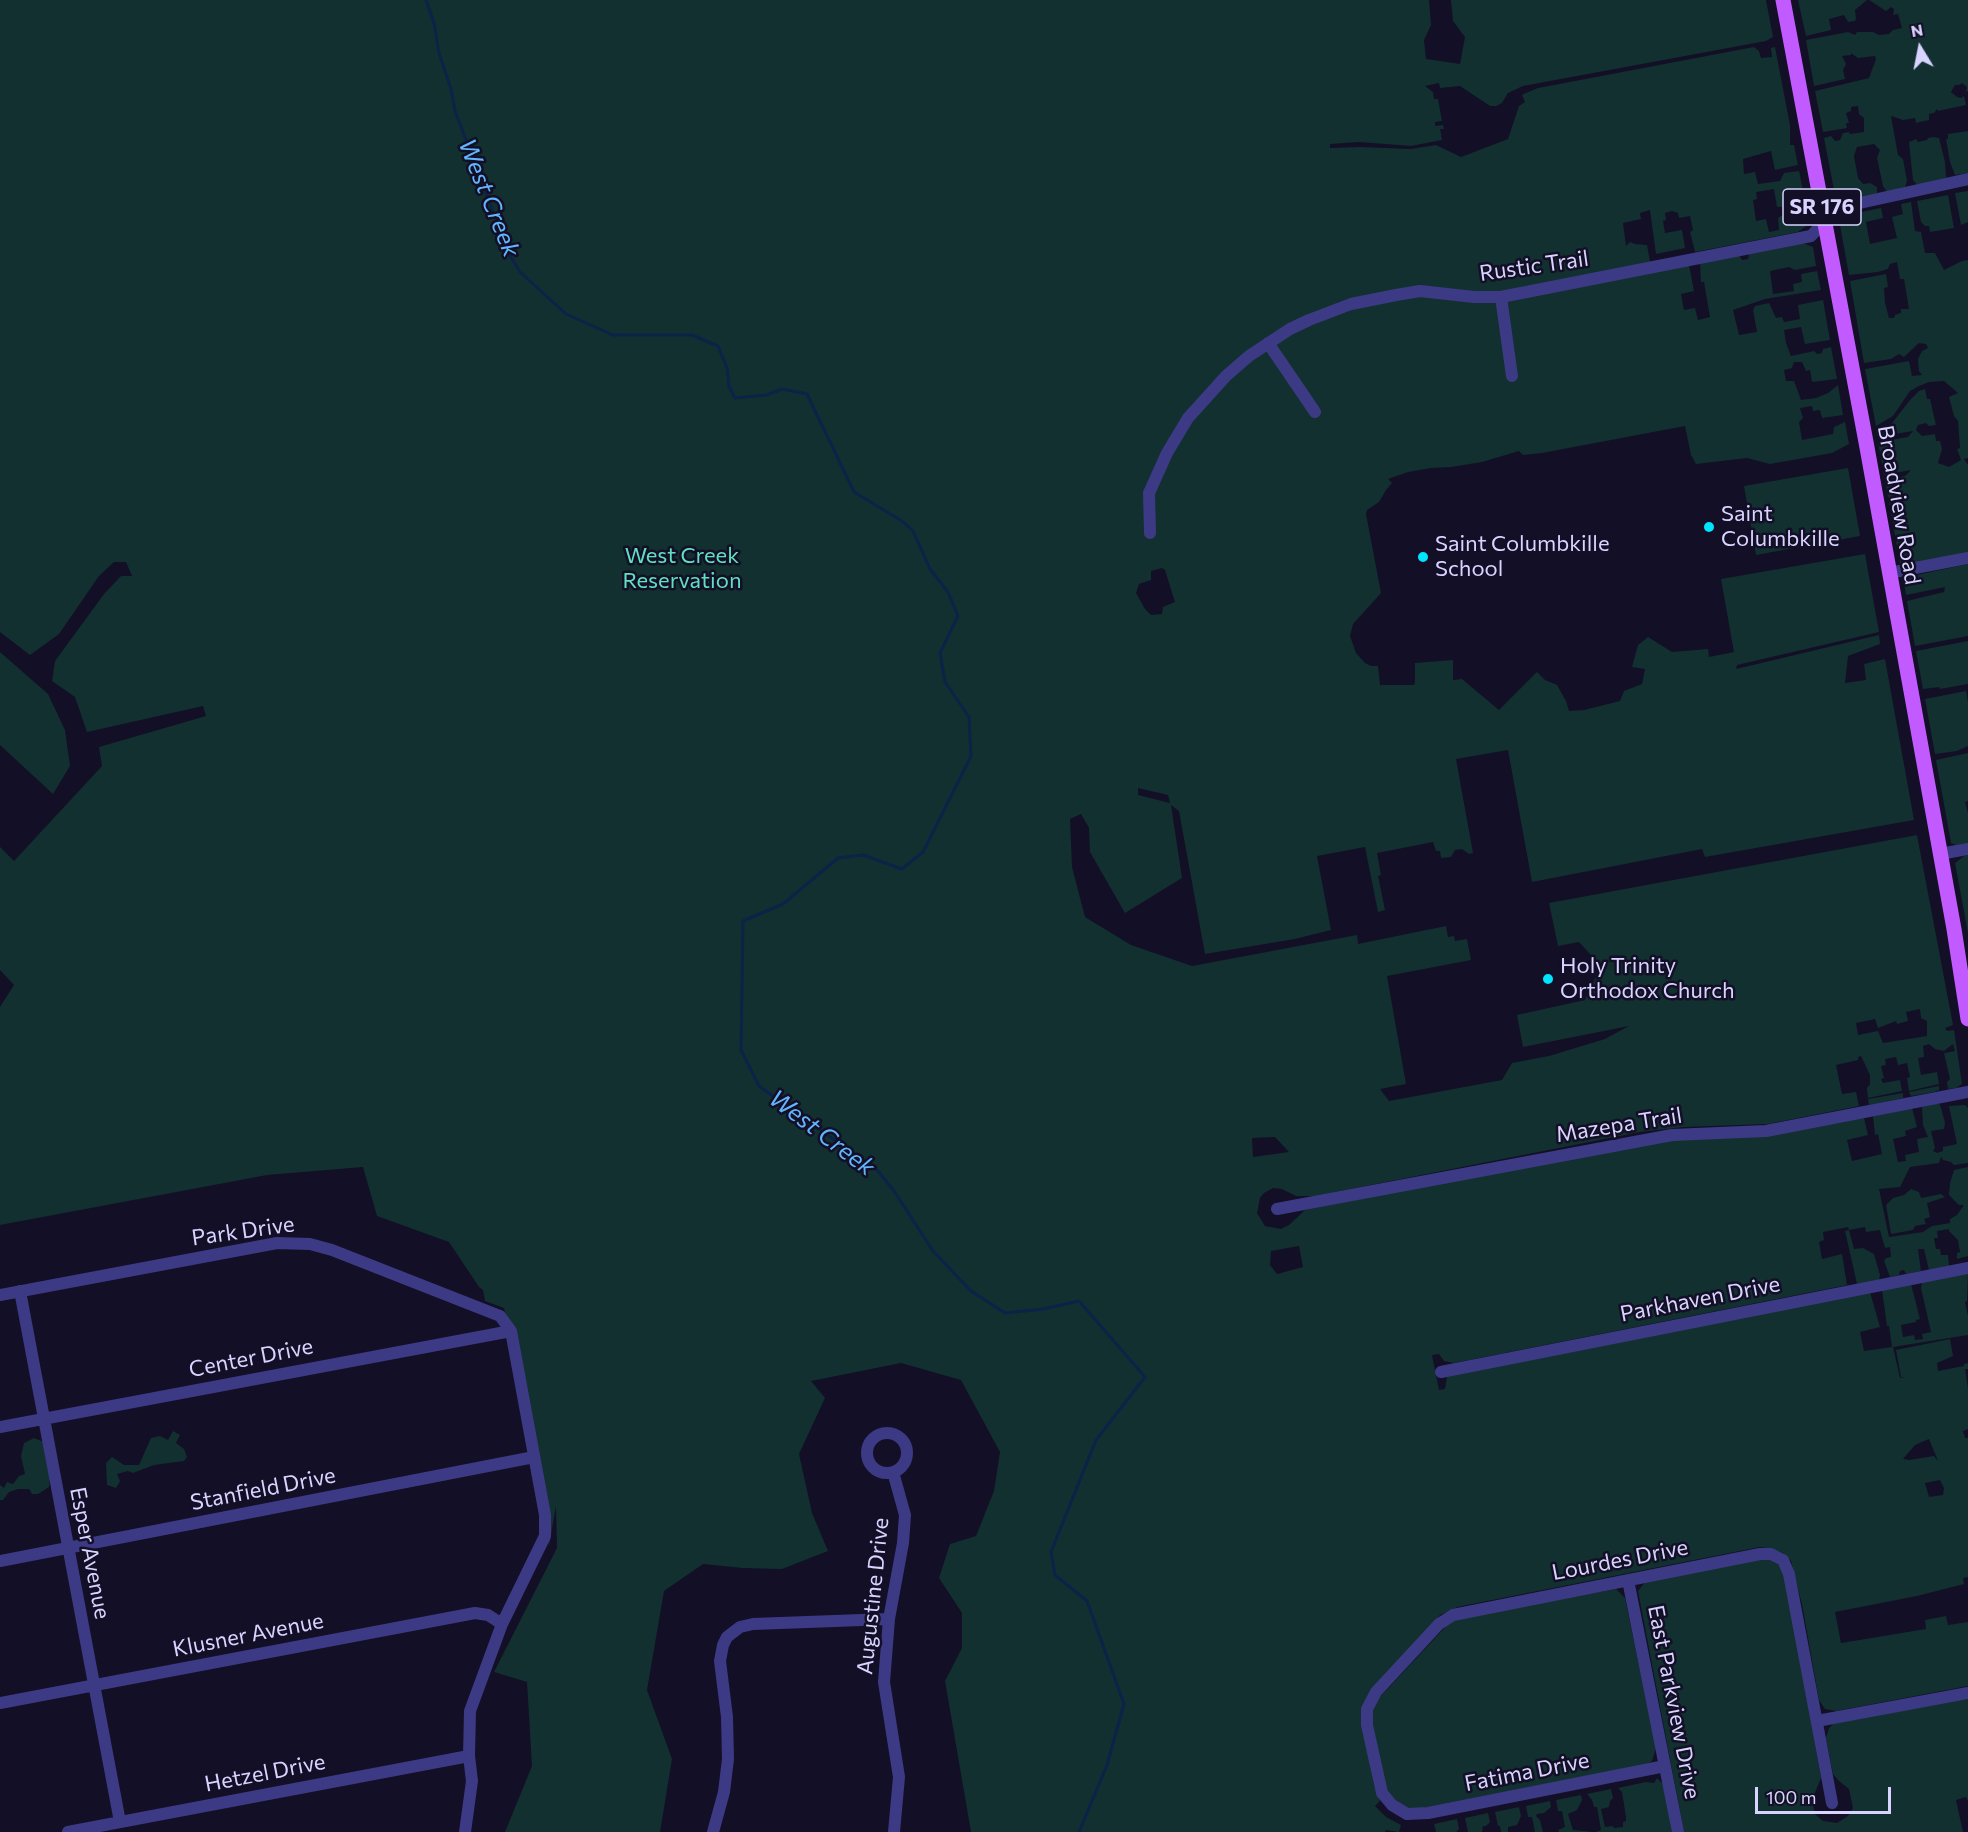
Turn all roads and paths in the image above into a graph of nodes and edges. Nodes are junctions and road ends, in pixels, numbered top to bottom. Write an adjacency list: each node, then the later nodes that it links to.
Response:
1 (1783, 0): 3 (main road, Broadview Road / SR 176)
2 (1968, 179): 3 (street, Rustic Trail)
3 (1825, 222): 4 (street, Rustic Trail); 10 (main road, Broadview Road / SR 176)
4 (1501, 297): 5 (street, Rustic Trail); 6 (street)
5 (1268, 343): 7 (street); 8 (street, Rustic Trail)
6 (1512, 376)
7 (1315, 412)
8 (1150, 533)
9 (1968, 558): 10 (street)
10 (1889, 573): 12 (main road, Broadview Road / SR 176)
11 (1968, 849): 12 (street)
12 (1940, 854): 13 (main road, Broadview Road / SR 176)
13 (1968, 1020)
14 (1968, 1092): 15 (street, Mazepa Trail)
15 (1277, 1209)
16 (1968, 1268): 20 (street, Parkhaven Drive)
17 (20, 1291): 18 (street, Park Drive); 19 (street, Park Drive); 21 (street, Esper Avenue)
18 (0, 1295)
19 (511, 1331): 21 (street, Center Drive); 23 (street)
20 (1441, 1372)
21 (43, 1419): 22 (street, Center Drive); 25 (street, Esper Avenue)
22 (0, 1427)
23 (534, 1456): 25 (street, Stanfield Drive); 29 (street)
24 (893, 1472): 28 (street, Augustine Drive)
25 (68, 1548): 26 (street, Stanfield Drive); 30 (street, Esper Avenue)
26 (0, 1561)
27 (1628, 1580): 33 (street, Lourdes Drive); 35 (street, East Parkview Drive); 37 (street, Lourdes Drive)
28 (889, 1619): 41 (street); 42 (street, Augustine Drive)
29 (502, 1624): 30 (street, Klusner Avenue); 34 (street)
30 (94, 1685): 32 (street, Klusner Avenue); 38 (street, Esper Avenue)
31 (1968, 1693): 33 (street)
32 (0, 1703)
33 (1817, 1721): 36 (street, Lourdes Drive)
34 (469, 1756): 38 (street, Hetzel Drive); 40 (street)
35 (1665, 1766): 37 (street, Fatima Drive); 43 (street, East Parkview Drive)
36 (1832, 1803)
37 (1397, 1809)
38 (120, 1822): 39 (street, Hetzel Drive)
39 (68, 1832)
40 (465, 1832)
41 (713, 1832)
42 (894, 1832)
43 (1678, 1832)

